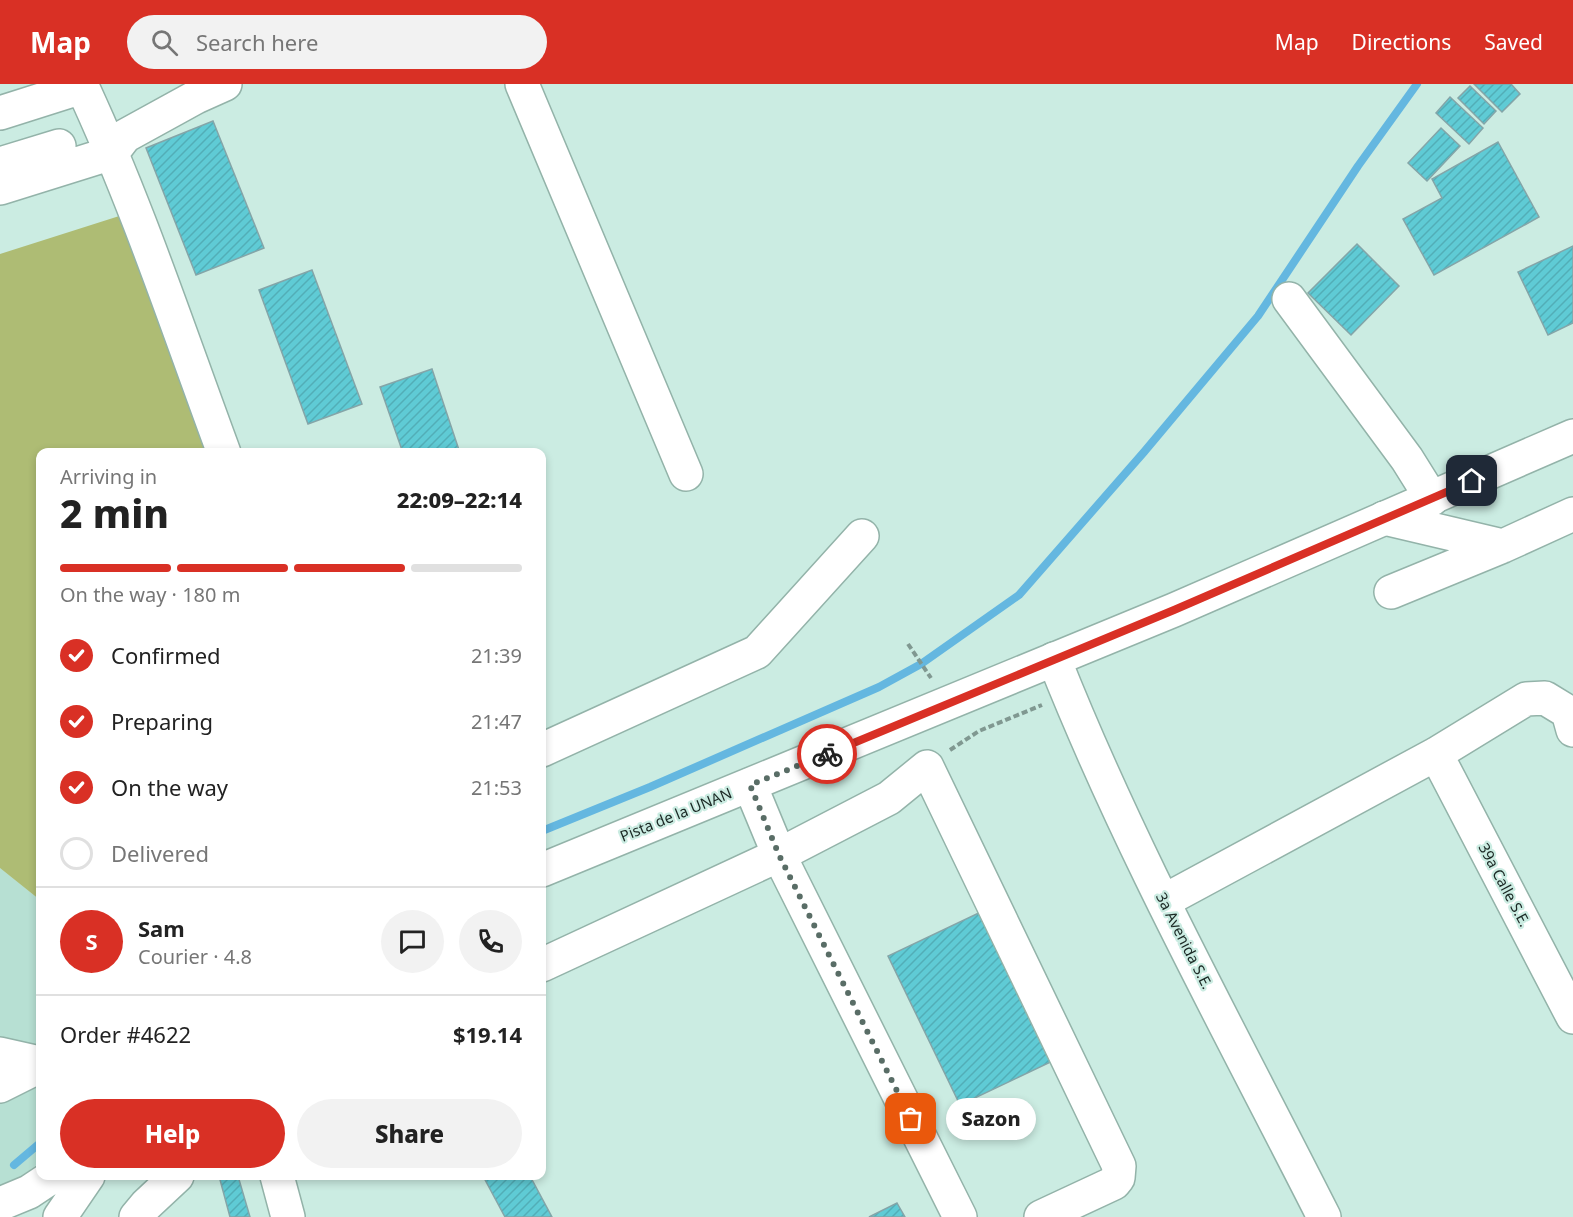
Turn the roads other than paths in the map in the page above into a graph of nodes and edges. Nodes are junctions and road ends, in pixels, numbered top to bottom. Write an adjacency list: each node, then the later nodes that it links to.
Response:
1 (225, 84): 5 (street)
2 (522, 84): 11 (street)
3 (82, 85): 4 (street); 5 (street)
4 (0, 112)
5 (113, 141): 6 (street); 7 (street); 10 (street)
6 (0, 164)
7 (0, 188)
8 (1289, 299): 12 (street)
9 (1573, 436): 12 (street, Pista de la UNAN)
10 (222, 448)
11 (686, 474)
12 (1432, 499): 14 (street, Pista de la UNAN)
13 (1573, 514): 16 (street)
14 (1384, 518): 16 (street); 18 (street, Pista de la UNAN)
15 (862, 536): 20 (street)
16 (1503, 546): 17 (street)
17 (1391, 592)
18 (1054, 659): 22 (street, Pista de la UNAN); 25 (street, 3a Avenida S.E.)
19 (1573, 729): 21 (street)
20 (546, 748)
21 (1436, 754): 25 (street); 27 (street, 39a Calle S.E.)
22 (750, 785): 23 (street); 24 (street, Pista de la UNAN)
23 (779, 855): 26 (street); 40 (street); 41 (street)
24 (546, 868)
25 (1164, 901): 42 (street, 3a Avenida S.E.)
26 (546, 963)
27 (1573, 1017)
28 (0, 1054): 29 (street)
29 (36, 1064)
30 (36, 1067): 31 (street)
31 (0, 1086)
32 (47, 1180): 36 (street)
33 (85, 1180): 37 (street)
34 (173, 1180): 38 (street)
35 (278, 1180): 39 (street)
36 (0, 1204)
37 (60, 1217)
38 (136, 1217)
39 (288, 1217)
40 (960, 1217)
41 (1041, 1217)
42 (1324, 1217)

